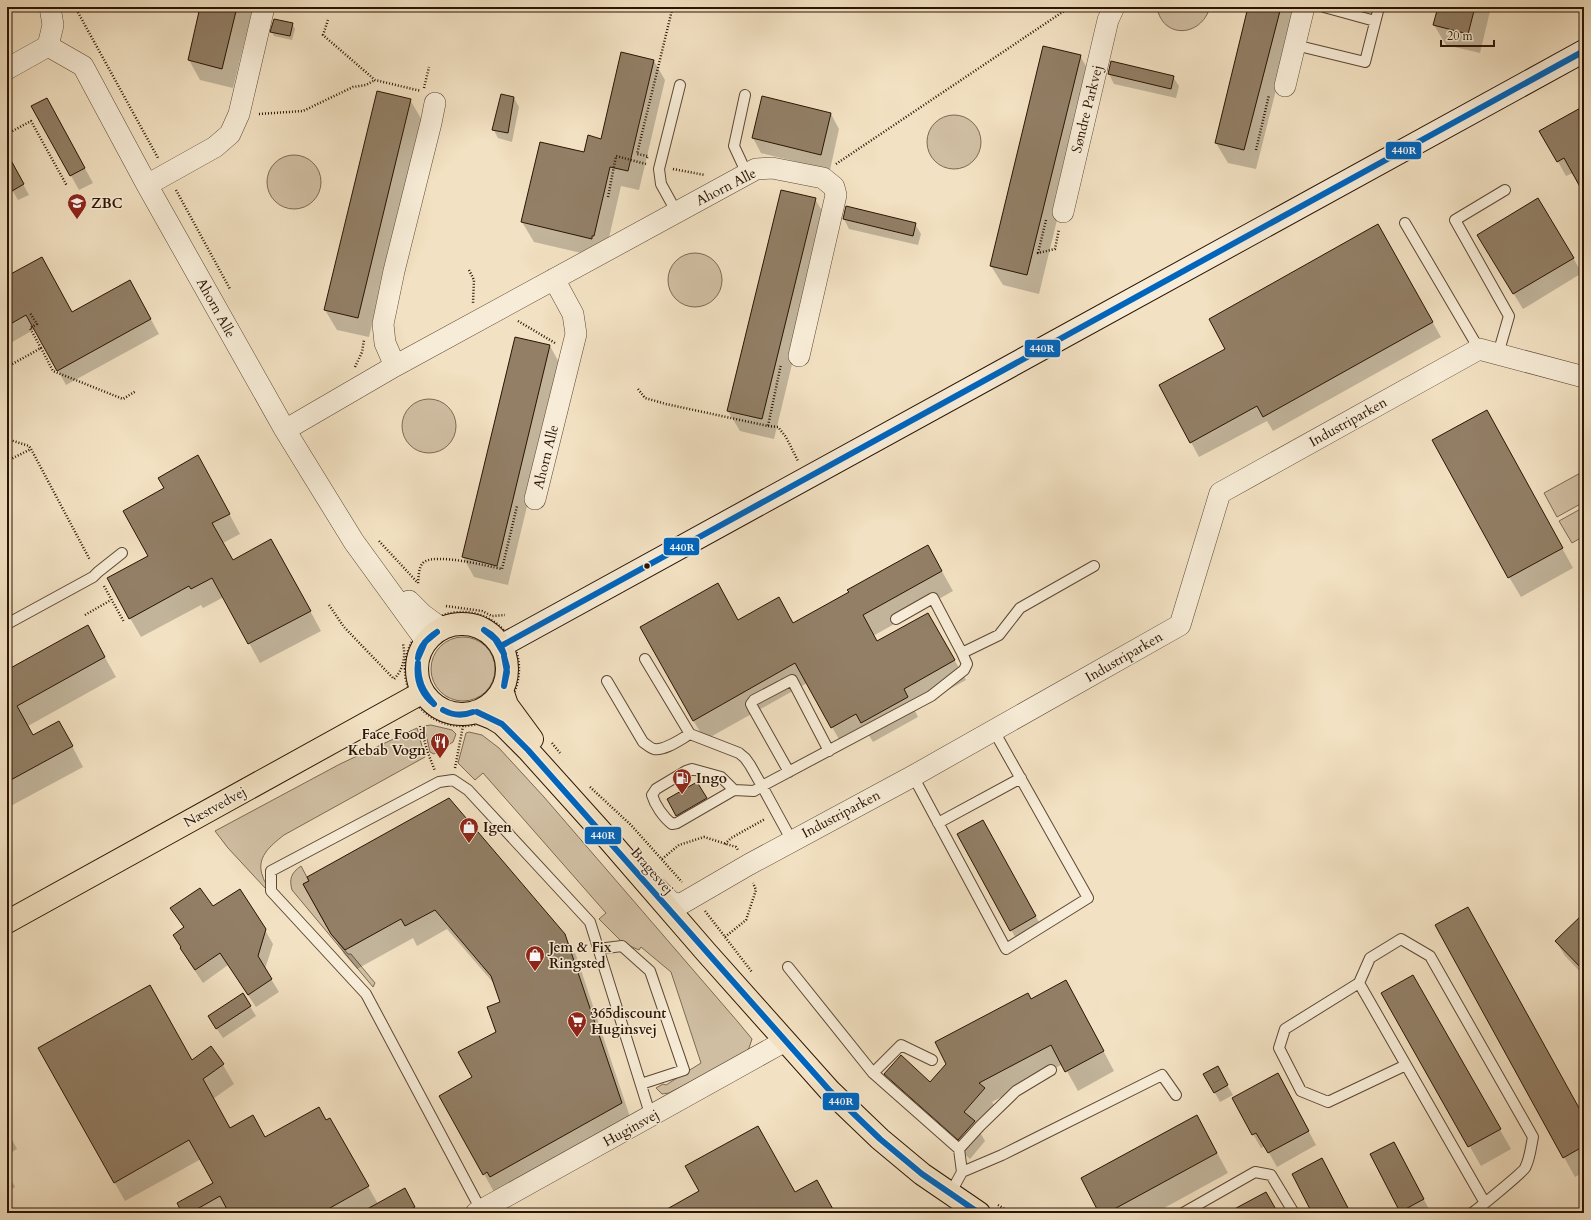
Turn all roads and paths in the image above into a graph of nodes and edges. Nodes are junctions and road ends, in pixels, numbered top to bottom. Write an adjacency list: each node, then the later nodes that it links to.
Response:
1 (50, 7): 13 (street)
2 (75, 7): 25 (path)
3 (264, 7): 23 (street)
4 (1070, 7): 27 (path)
5 (1114, 7): 32 (street, Søndre Parkvej)
6 (1304, 7): 12 (street)
7 (1324, 7): 11 (lane)
8 (1379, 7): 11 (lane)
9 (672, 10): 15 (path)
10 (328, 20): 18 (path)
11 (1375, 21): 12 (lane)
12 (1294, 45): 20 (street)
13 (48, 46): 17 (street); 28 (street, Ahorn Alle)
14 (1584, 51): 55 (main road)
15 (661, 55)
16 (429, 67): 18 (path)
17 (7, 69)
18 (375, 80): 23 (path)
19 (680, 86): 31 (lane)
20 (1285, 86)
21 (745, 95): 26 (lane)
22 (434, 103): 44 (street)
23 (238, 116): 25 (street)
24 (7, 134): 29 (path)
25 (167, 174): 28 (street); 36 (path)
26 (747, 174): 27 (street, Ahorn Alle); 31 (street, Ahorn Alle)
27 (823, 178): 43 (street)
28 (147, 185): 51 (street, Ahorn Alle)
29 (67, 186)
30 (1505, 190): 42 (lane)
31 (677, 212): 35 (street, Ahorn Alle)
32 (1063, 212): 34 (path)
33 (1405, 224): 42 (lane)
34 (1038, 252)
35 (554, 279): 44 (street, Ahorn Alle); 56 (street, Ahorn Alle)
36 (232, 293)
37 (30, 313): 41 (path)
38 (514, 319): 40 (path)
39 (365, 337): 46 (path)
40 (556, 344)
41 (41, 348): 45 (path); 49 (path)
42 (1488, 352): 47 (street); 79 (street, Industriparken)
43 (790, 358): 50 (path)
44 (395, 366): 51 (street, Ahorn Alle)
45 (7, 367)
46 (353, 371)
47 (1584, 377)
48 (638, 389): 50 (path)
49 (136, 391)
50 (768, 426): 55 (path)
51 (285, 430): 71 (street, Ahorn Alle)
52 (7, 439): 53 (path)
53 (31, 449): 54 (path); 61 (path)
54 (7, 460)
55 (807, 478): 72 (main road)
56 (535, 499)
57 (378, 540): 62 (path)
58 (122, 553): 61 (lane)
59 (463, 561): 62 (path)
60 (1094, 566): 73 (lane)
61 (97, 573): 64 (path); 70 (lane)
62 (418, 583): 63 (path)
63 (424, 589)
64 (112, 600): 66 (path); 69 (path)
65 (329, 605): 71 (path)
66 (84, 615)
67 (506, 615): 71 (path)
68 (896, 619): 73 (lane)
69 (124, 622)
70 (7, 624)
71 (427, 628): 72 (main road); 72 (path); 76 (main road); 76 (path)
72 (507, 644): 77 (main road); 77 (path)
73 (962, 653): 82 (lane)
74 (645, 659): 80 (lane)
75 (607, 681): 80 (lane)
76 (418, 695): 77 (main road); 77 (path); 97 (main road, Næstvedvej)
77 (497, 705): 87 (path); 96 (main road, Bragesvej); 96 (main road, Bragesvej)
78 (420, 726): 88 (path)
79 (994, 731): 85 (street, Industriparken); 86 (lane)
80 (690, 734): 90 (lane)
81 (551, 742): 83 (path)
82 (829, 751): 84 (lane); 84 (lane)
83 (561, 754)
84 (789, 772): 90 (lane)
85 (913, 776): 93 (lane); 94 (street, Industriparken)
86 (1020, 778): 93 (lane); 93 (lane)
87 (453, 780): 88 (lane); 98 (lane)
88 (439, 782): 115 (lane)
89 (587, 784): 96 (path)
90 (762, 786): 91 (lane); 92 (lane)
91 (734, 790): 91 (lane)
92 (776, 813): 94 (lane); 95 (path)
93 (938, 823)
94 (792, 841): 96 (street, Industriparken)
95 (725, 844)
96 (685, 908): 100 (path); 102 (main road, Bragesvej)
97 (7, 922)
98 (598, 949): 107 (lane); 107 (lane)
99 (788, 967): 106 (lane)
100 (754, 974)
101 (1359, 984): 104 (lane); 104 (lane); 113 (lane)
102 (785, 1041): 109 (street, Huginsvej); 112 (main road, Bragesvej)
103 (932, 1060): 106 (lane)
104 (1406, 1065): 113 (lane)
105 (1051, 1070): 110 (lane)
106 (873, 1073): 110 (lane)
107 (641, 1084): 109 (lane)
108 (1176, 1095): 111 (lane)
109 (651, 1117): 115 (street, Huginsvej)
110 (959, 1149): 111 (lane)
111 (962, 1172): 112 (lane)
112 (950, 1194): 114 (main road, Bragesvej)
113 (1485, 1203): 119 (lane)
114 (988, 1209): 116 (path)
115 (479, 1212)
116 (1011, 1213)
117 (1183, 1213): 118 (lane)
118 (1294, 1213)
119 (1472, 1213)

